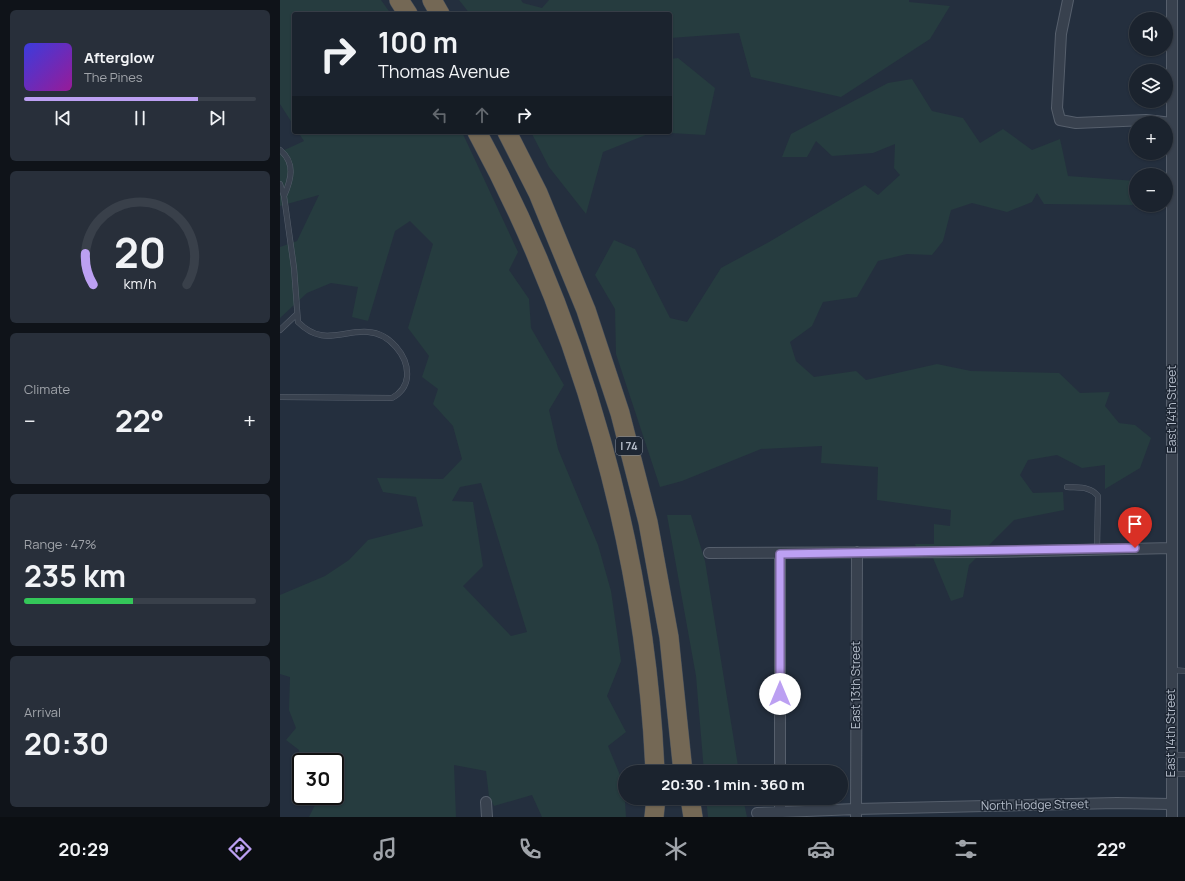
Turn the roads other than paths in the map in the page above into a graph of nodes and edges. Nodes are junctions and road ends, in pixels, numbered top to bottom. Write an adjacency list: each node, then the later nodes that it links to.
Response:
1 (399, 0): 5 (highway)
2 (432, 0): 6 (highway)
3 (1068, 0): 8 (street)
4 (1172, 0): 7 (street, East 14th Street)
5 (407, 12)
6 (439, 12)
7 (1172, 116)
8 (1129, 121)
9 (478, 134): 28 (highway, I 74)
10 (508, 134): 29 (highway, I 74)
11 (280, 150): 14 (lane)
12 (1172, 160): 19 (street, East 14th Street)
13 (280, 184): 14 (lane)
14 (284, 196): 15 (lane)
15 (297, 314): 16 (lane); 17 (lane)
16 (280, 330)
17 (280, 397)
18 (1067, 487): 20 (lane)
19 (1172, 548): 20 (street); 24 (street, East 14th Street)
20 (1097, 550): 21 (street)
21 (857, 552): 23 (street); 41 (street, East 13th Street)
22 (709, 554): 23 (street)
23 (780, 554): 30 (street)
24 (1171, 670): 25 (lane); 26 (street, East 14th Street)
25 (1185, 671)
26 (1170, 755): 27 (lane); 31 (street, East 14th Street)
27 (1185, 755)
28 (655, 765)
29 (683, 765)
30 (780, 765)
31 (1171, 774): 32 (lane); 34 (street, East 14th Street)
32 (1185, 774)
33 (486, 802): 42 (street)
34 (1170, 804): 41 (street, North Hodge Street); 46 (street, East 14th Street)
35 (656, 805): 43 (highway)
36 (684, 805): 44 (highway)
37 (691, 805): 45 (highway)
38 (780, 805): 39 (street)
39 (780, 812): 40 (street, North Hodge Street); 41 (street, North Hodge Street)
40 (757, 813)
41 (856, 813)
42 (487, 817)
43 (655, 817)
44 (684, 817)
45 (694, 817)
46 (1172, 817)

